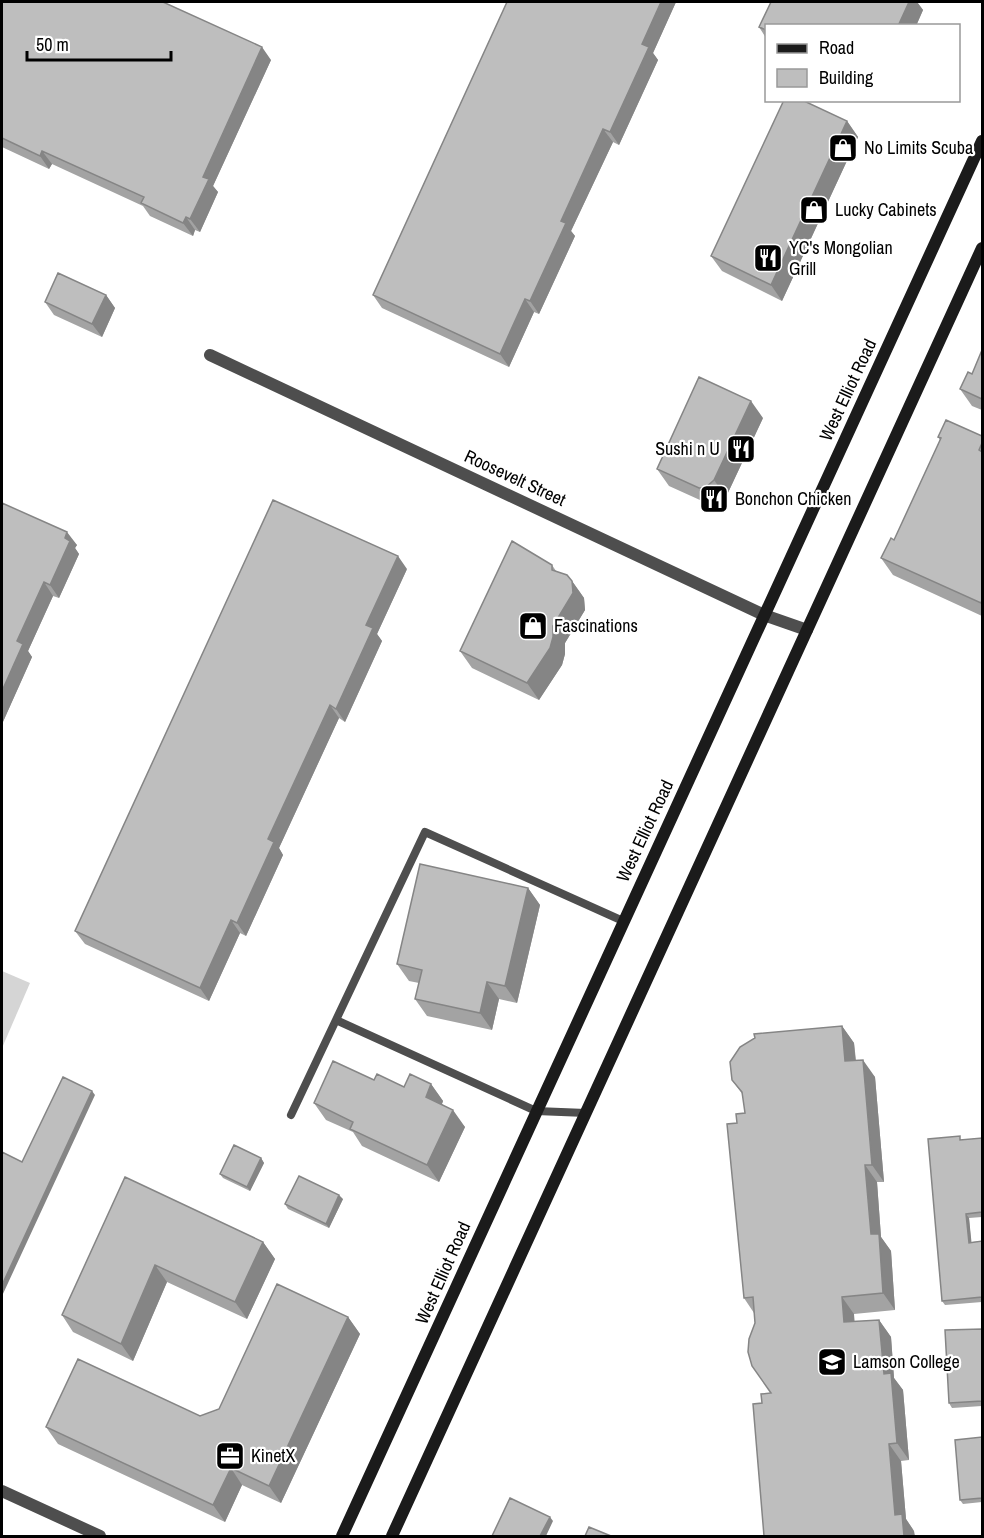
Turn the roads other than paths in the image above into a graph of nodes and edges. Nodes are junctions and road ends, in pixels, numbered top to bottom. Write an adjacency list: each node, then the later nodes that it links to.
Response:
1 (982, 141): 4 (main road, West Elliot Road)
2 (982, 248): 5 (main road)
3 (210, 355): 4 (street, Roosevelt Street)
4 (764, 615): 5 (street, Roosevelt Street); 6 (main road, West Elliot Road)
5 (807, 630): 9 (main road)
6 (623, 921): 7 (lane); 8 (main road, West Elliot Road)
7 (336, 1020): 8 (lane); 10 (lane)
8 (536, 1111): 9 (lane); 13 (main road, West Elliot Road)
9 (586, 1113): 14 (main road)
10 (291, 1115)
11 (2, 1491): 12 (street)
12 (100, 1536)
13 (342, 1536)
14 (392, 1536)

